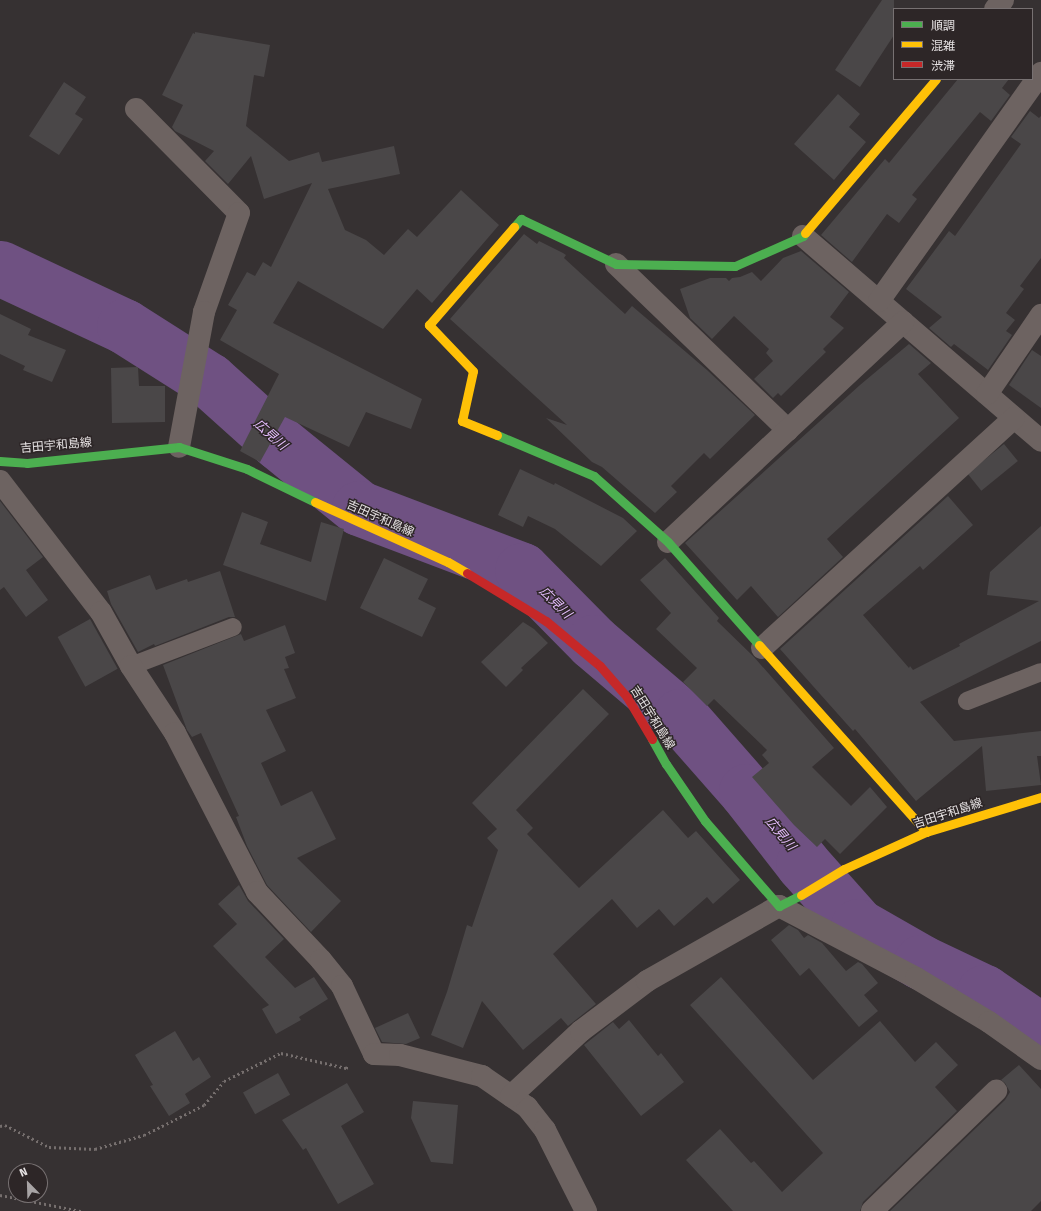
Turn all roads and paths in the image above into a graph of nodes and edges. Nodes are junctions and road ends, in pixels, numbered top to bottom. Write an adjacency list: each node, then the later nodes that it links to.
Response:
1 (1002, 0): 2 (street)
2 (996, 8)
3 (1041, 73): 8 (street)
4 (935, 80): 6 (street)
5 (136, 109): 15 (street)
6 (803, 236): 7 (street); 8 (street)
7 (616, 264): 13 (street); 18 (street)
8 (879, 301): 10 (street)
9 (1041, 315): 11 (street)
10 (903, 322): 11 (street); 13 (street)
11 (987, 394): 12 (street)
12 (1014, 418): 14 (street); 20 (street)
13 (788, 430): 18 (street)
14 (1041, 441)
15 (179, 447): 16 (street, 吉田宇和島線); 26 (street, 吉田宇和島線)
16 (0, 461)
17 (0, 481): 21 (street)
18 (668, 542): 20 (street)
19 (233, 627): 21 (lane)
20 (762, 648): 25 (street)
21 (131, 666): 27 (street)
22 (1041, 672): 23 (lane)
23 (967, 701)
24 (1041, 797): 25 (street, 吉田宇和島線)
25 (926, 832): 26 (street, 吉田宇和島線)
26 (779, 906): 28 (street); 30 (street)
27 (374, 1054): 30 (street); 31 (path)
28 (1041, 1058)
29 (996, 1091): 35 (street)
30 (511, 1096): 34 (street)
31 (0, 1126)
32 (0, 1195): 33 (path)
33 (81, 1211)
34 (586, 1211)
35 (872, 1211)

